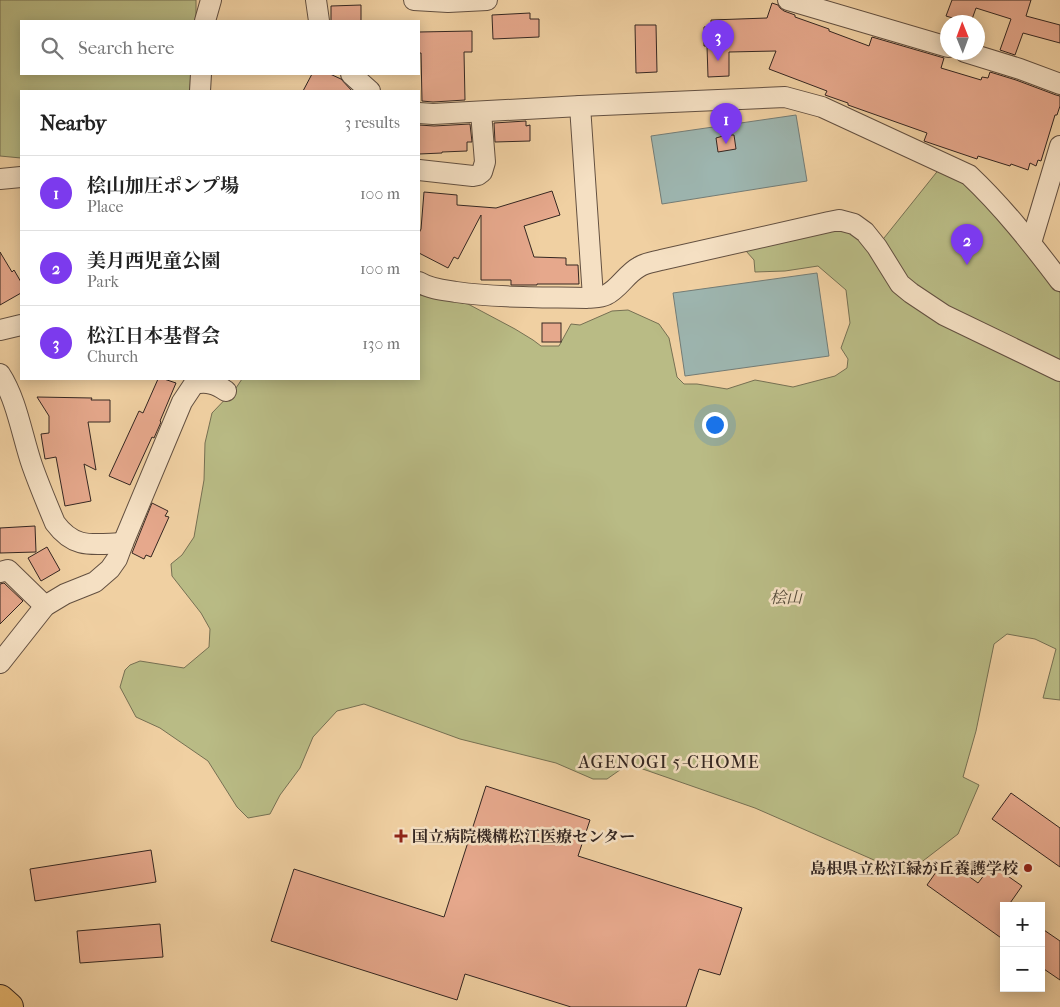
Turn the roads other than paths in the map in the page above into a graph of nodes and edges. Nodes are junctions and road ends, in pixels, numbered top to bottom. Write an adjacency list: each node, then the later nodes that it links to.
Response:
1 (211, 0): 6 (street)
2 (316, 0): 7 (street)
3 (414, 0): 4 (street)
4 (487, 0)
5 (788, 0): 8 (street)
6 (205, 20)
7 (320, 20)
8 (940, 46)
9 (985, 58): 12 (street)
10 (201, 75): 13 (street)
11 (352, 75): 14 (street)
12 (1060, 84)
13 (200, 90)
14 (369, 90)
15 (580, 106): 16 (street); 22 (street); 25 (street)
16 (480, 112): 17 (street); 19 (street)
17 (420, 113)
18 (1060, 146): 22 (street)
19 (420, 170)
20 (20, 177): 21 (street)
21 (0, 179)
22 (1031, 243): 23 (street)
23 (1060, 281)
24 (420, 283): 25 (street)
25 (593, 297): 28 (street)
26 (20, 324): 27 (street)
27 (0, 330)
28 (1060, 371)
29 (0, 374): 31 (street)
30 (226, 391): 31 (street)
31 (123, 543): 33 (street)
32 (0, 572): 33 (street)
33 (45, 606): 34 (street)
34 (0, 663)
35 (0, 999): 36 (highway)
36 (9, 1007)

